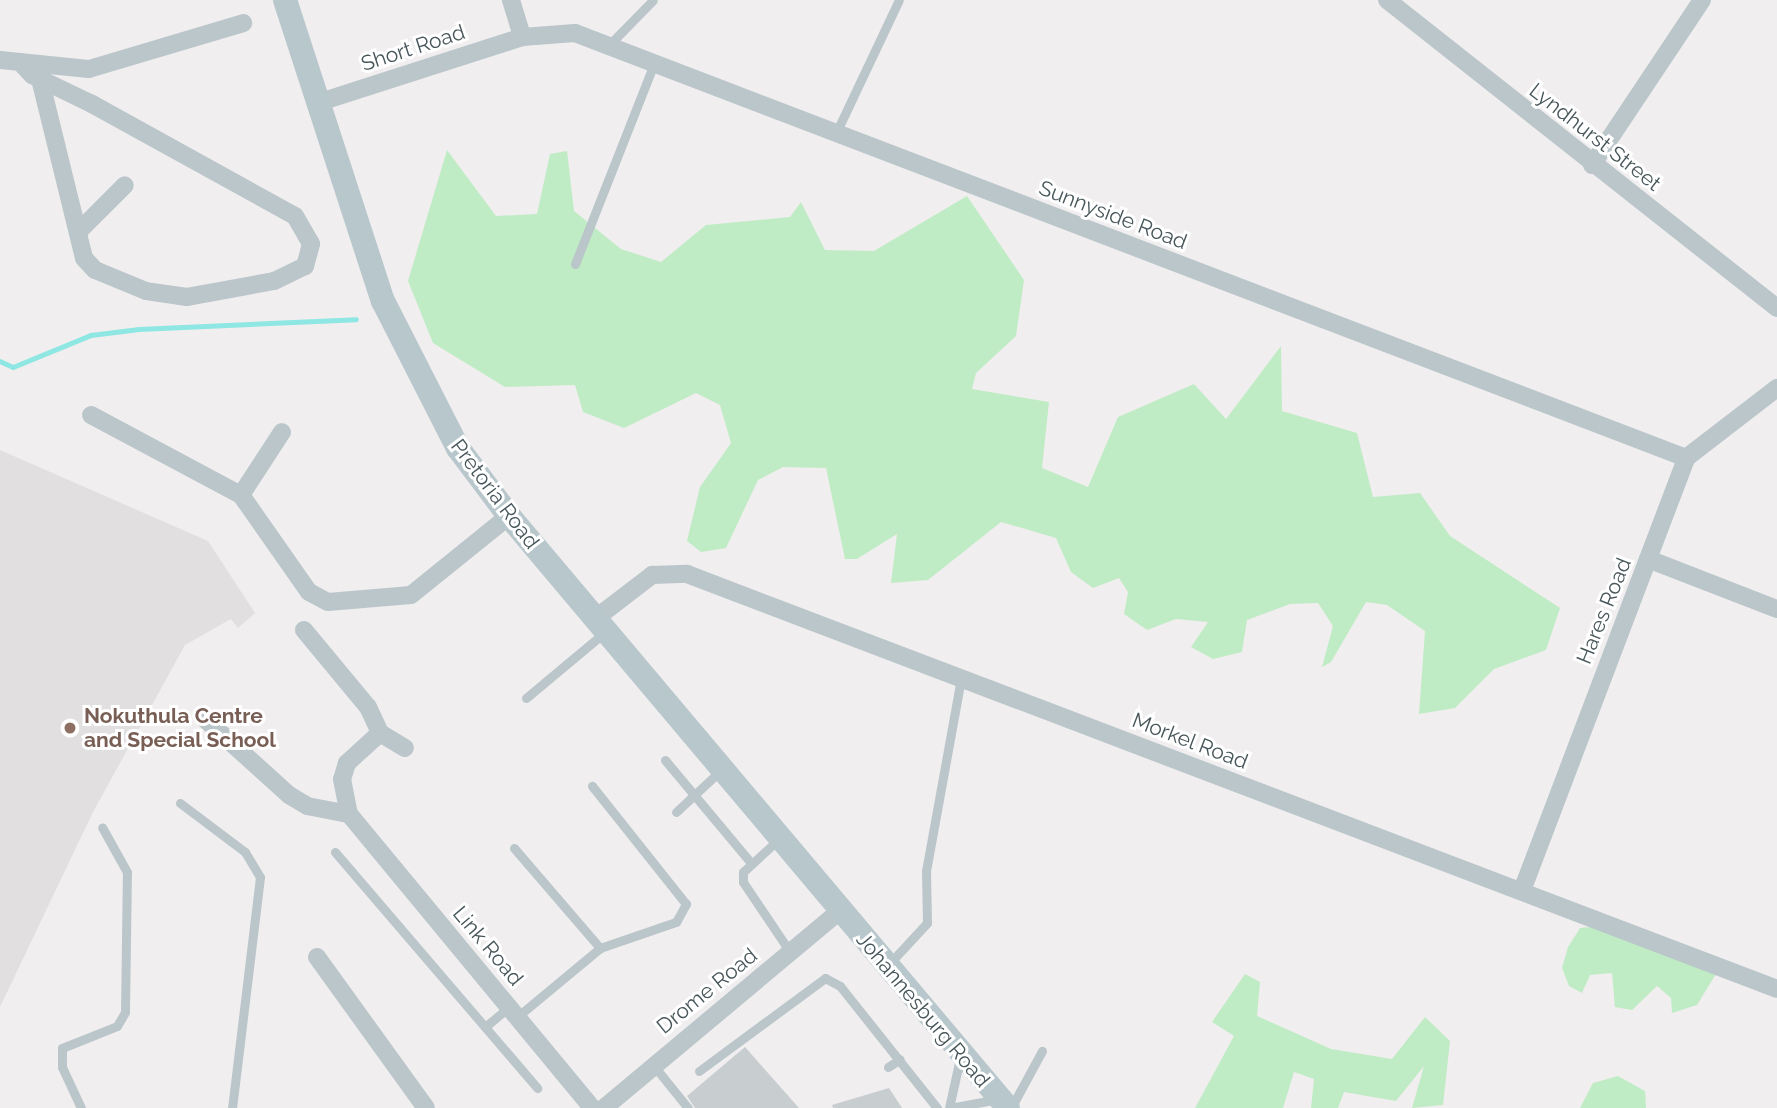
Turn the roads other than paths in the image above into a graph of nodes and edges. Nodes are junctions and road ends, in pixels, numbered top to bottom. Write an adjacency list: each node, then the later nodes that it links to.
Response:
1 (285, 0): 13 (main road, Pretoria Road)
2 (511, 0): 8 (street)
3 (653, 0): 9 (lane)
4 (899, 0): 14 (lane)
5 (1387, 0): 15 (street, Lyndhurst Street)
6 (1702, 0): 15 (street)
7 (243, 23): 10 (street)
8 (522, 37): 9 (street, Sunnyside Road); 13 (street, Short Road)
9 (608, 46): 11 (street, Sunnyside Road)
10 (10, 61): 12 (street)
11 (654, 63): 14 (street, Sunnyside Road); 18 (lane)
12 (40, 79): 17 (street); 17 (street)
13 (317, 103): 25 (main road, Pretoria Road)
14 (836, 132): 23 (street, Sunnyside Road)
15 (1592, 165): 19 (street, Lyndhurst Street)
16 (125, 185): 17 (street)
17 (78, 232)
18 (575, 264)
19 (1774, 299)
20 (1777, 388): 23 (street)
21 (91, 415): 24 (street)
22 (282, 432): 24 (street)
23 (1686, 458): 26 (street, Hares Road)
24 (241, 495): 25 (street)
25 (509, 516): 28 (main road, Pretoria Road)
26 (1648, 559): 27 (street); 47 (street, Hares Road)
27 (1777, 609)
28 (601, 625): 30 (street, Morkel Road); 31 (lane); 36 (main road, Pretoria Road)
29 (304, 630): 33 (street)
30 (962, 677): 47 (street, Morkel Road); 52 (lane)
31 (526, 698)
32 (206, 720): 41 (street)
33 (380, 733): 34 (street); 41 (street)
34 (405, 748)
35 (665, 760): 38 (lane)
36 (723, 768): 38 (lane); 43 (main road, Pretoria Road)
37 (592, 786): 49 (lane)
38 (695, 794): 40 (lane); 46 (lane)
39 (180, 803): 65 (lane)
40 (676, 812)
41 (349, 814): 54 (street, Link Road)
42 (102, 827): 64 (lane)
43 (780, 838): 46 (lane); 48 (main road, Pretoria Road)
44 (514, 848): 49 (lane)
45 (335, 852): 55 (lane)
46 (751, 863): 50 (lane)
47 (1522, 888): 53 (street, Morkel Road)
48 (840, 911): 50 (street, Drome Road); 52 (main road, Johannesburg Road)
49 (600, 948): 54 (lane)
50 (790, 952): 59 (street, Drome Road)
51 (317, 957): 66 (street)
52 (886, 967): 57 (main road, Johannesburg Road)
53 (1777, 989)
54 (513, 1012): 55 (lane); 67 (street, Link Road)
55 (485, 1027): 62 (lane)
56 (1042, 1051): 63 (lane)
57 (960, 1056): 63 (main road, Johannesburg Road); 71 (lane)
58 (900, 1059): 60 (lane); 61 (lane); 70 (lane)
59 (653, 1065): 68 (street, Drome Road); 69 (lane)
60 (888, 1068)
61 (699, 1071)
62 (537, 1088)
63 (1006, 1105): 71 (lane)
64 (81, 1108)
65 (232, 1108)
66 (425, 1108)
67 (592, 1108)
68 (604, 1108)
69 (688, 1108)
70 (937, 1108)
71 (950, 1108)

